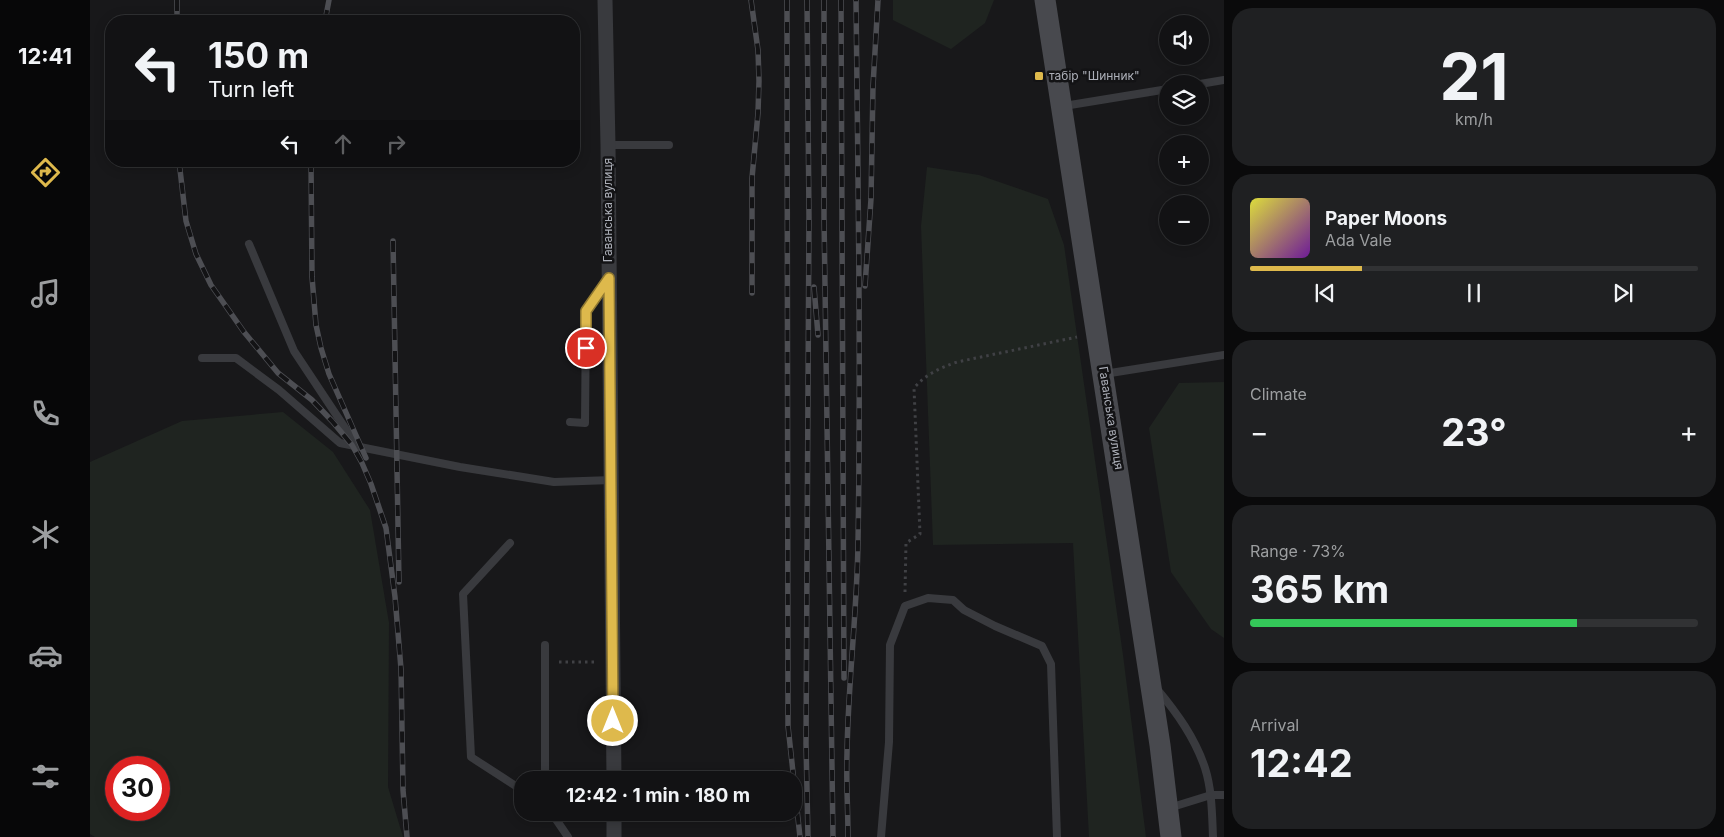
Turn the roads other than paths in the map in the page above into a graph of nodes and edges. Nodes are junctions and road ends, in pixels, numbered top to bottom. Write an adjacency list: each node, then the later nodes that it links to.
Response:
1 (605, 0): 7 (street, Гаванська вулиця)
2 (1045, 0): 6 (main road, Гаванська вулиця)
3 (1224, 80): 4 (lane)
4 (1209, 82)
5 (1159, 90): 6 (lane)
6 (1062, 106): 13 (main road, Гаванська вулиця)
7 (608, 145): 8 (lane); 10 (street, Гаванська вулиця)
8 (669, 145)
9 (249, 244): 15 (lane)
10 (609, 278): 14 (lane); 16 (street, Гаванська вулиця)
11 (1224, 355): 13 (lane)
12 (202, 358): 15 (lane)
13 (1104, 374): 19 (main road, Гаванська вулиця)
14 (570, 422)
15 (357, 446): 16 (lane)
16 (612, 480): 21 (street, Гаванська вулиця)
17 (510, 543): 22 (lane)
18 (545, 645): 20 (lane)
19 (1150, 682): 24 (lane); 25 (main road, Гаванська вулиця)
20 (545, 771)
21 (614, 771)
22 (514, 785)
23 (1224, 794): 24 (lane)
24 (1211, 795): 25 (lane); 33 (lane)
25 (1167, 809): 32 (main road, Гаванська вулиця)
26 (557, 821): 28 (lane)
27 (614, 821): 29 (street)
28 (568, 837)
29 (614, 837)
30 (881, 837): 31 (lane)
31 (1056, 837)
32 (1171, 837)
33 (1213, 837)

